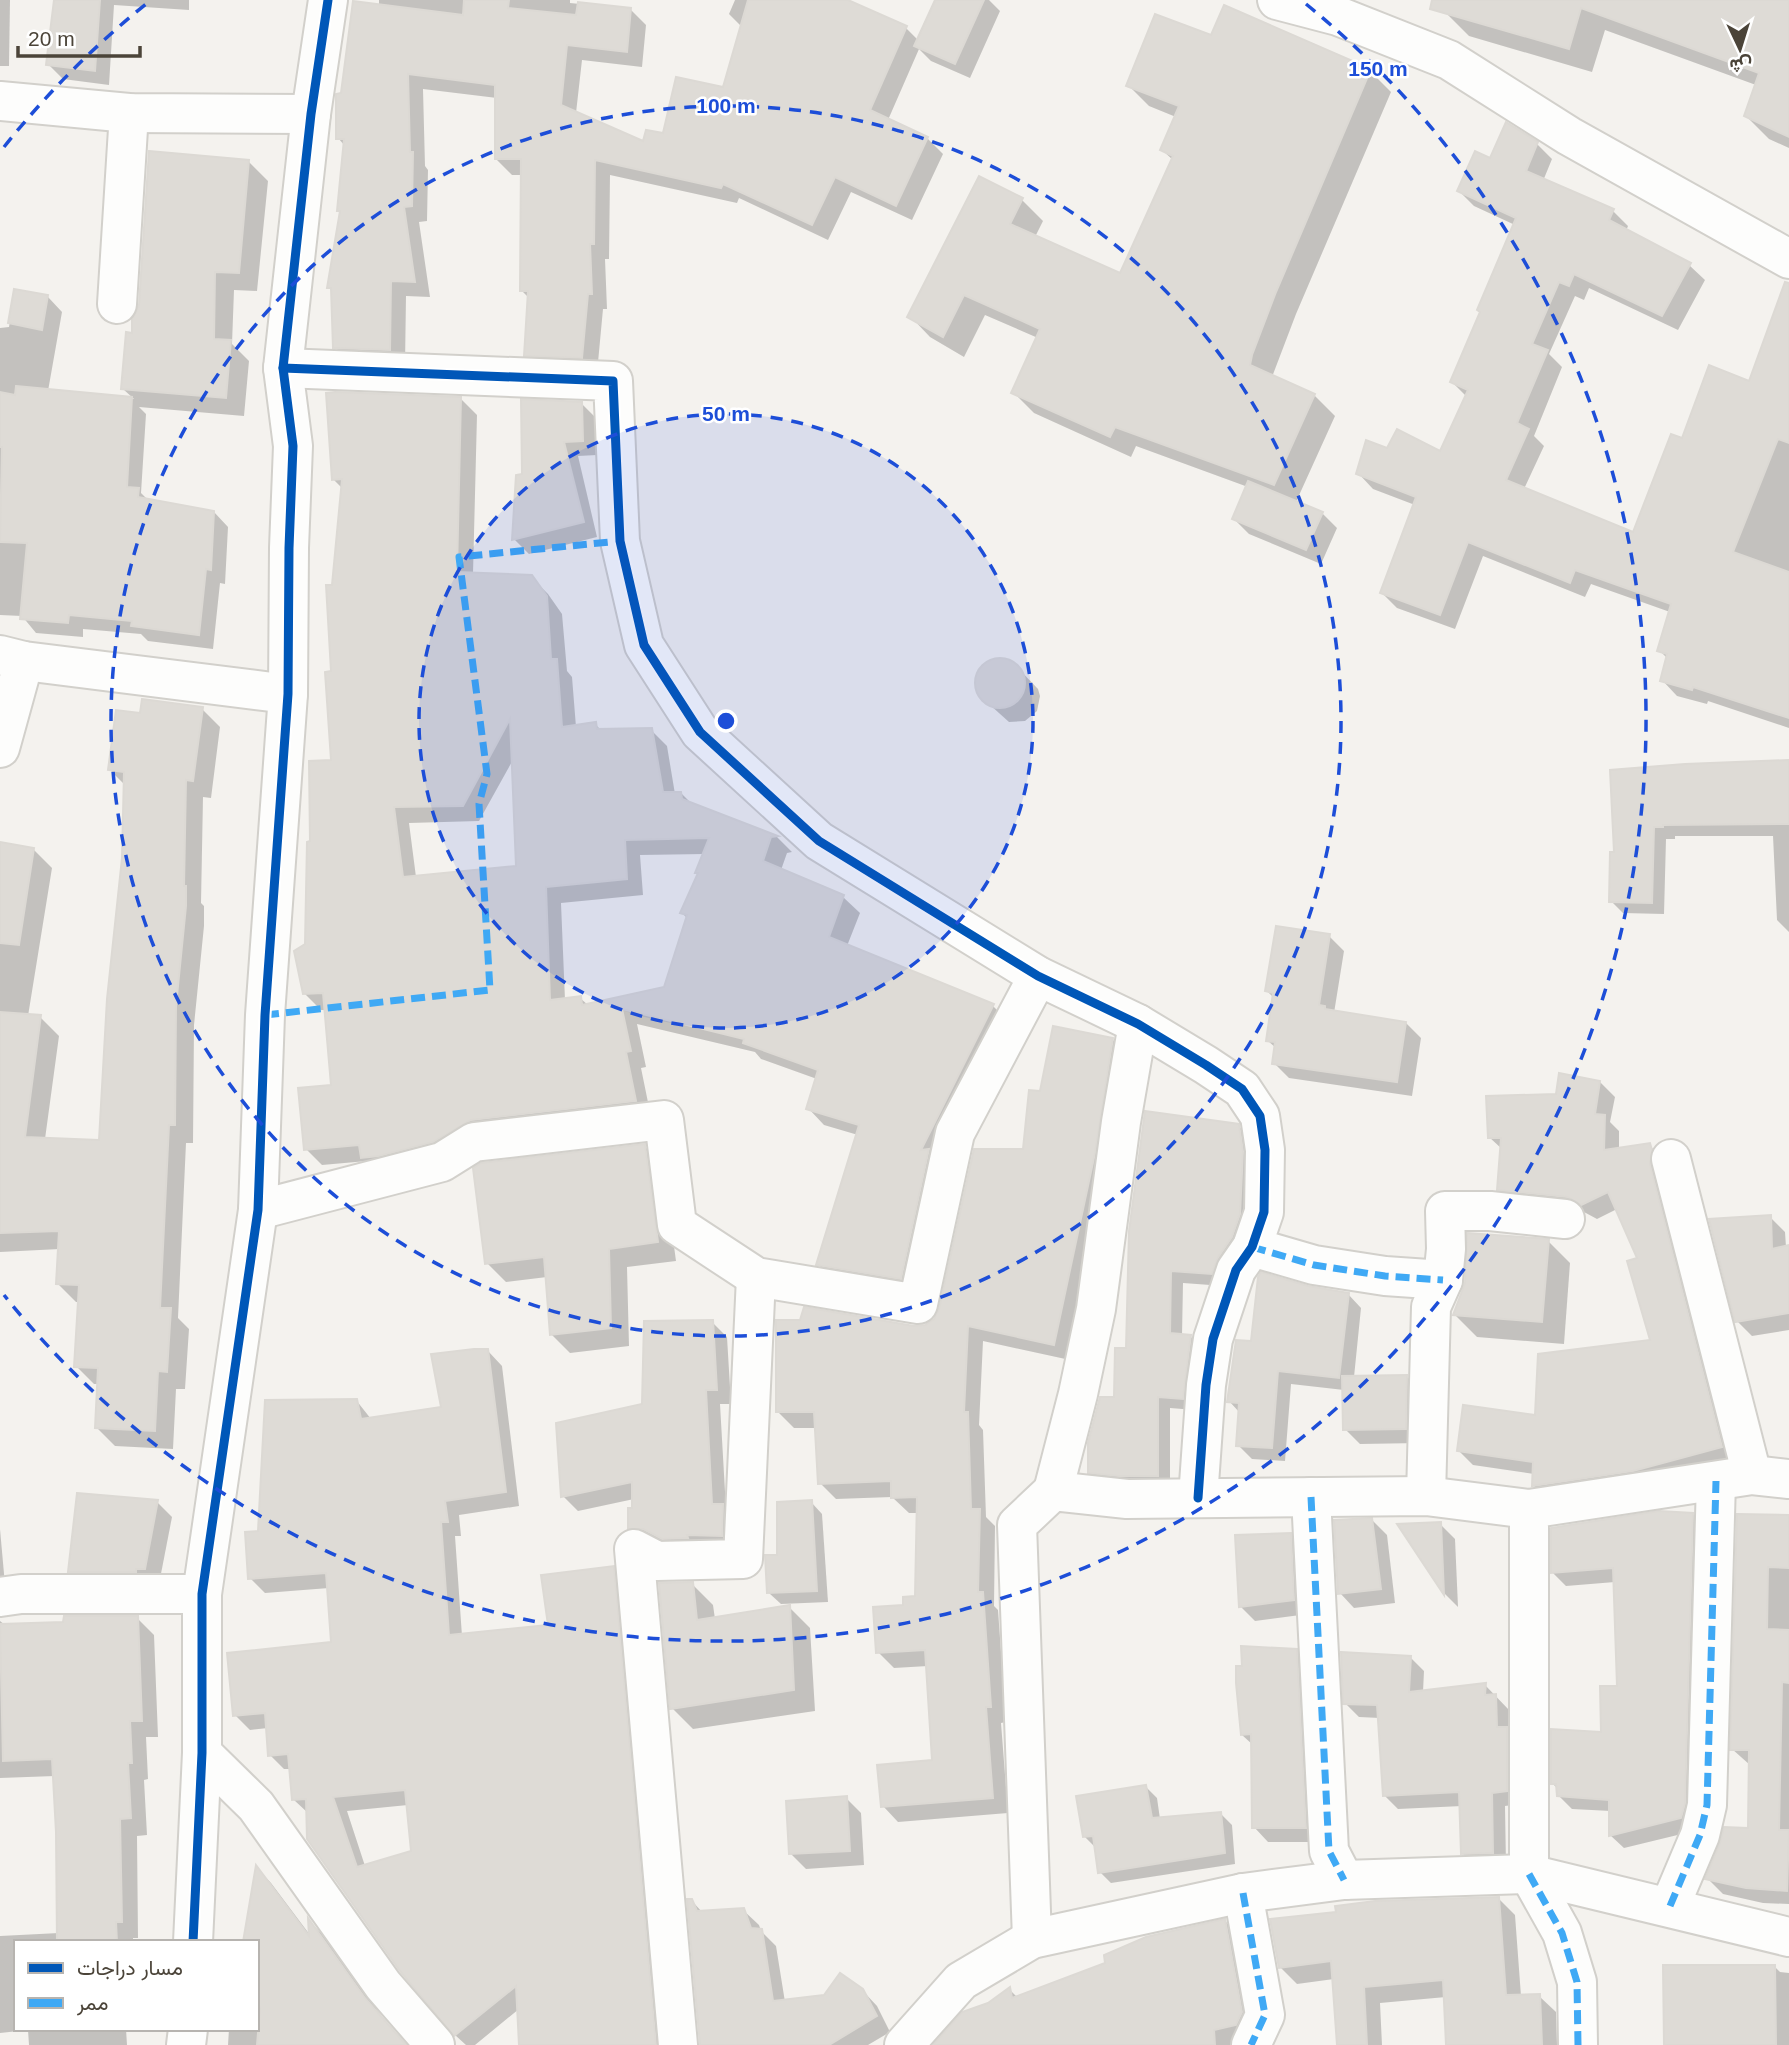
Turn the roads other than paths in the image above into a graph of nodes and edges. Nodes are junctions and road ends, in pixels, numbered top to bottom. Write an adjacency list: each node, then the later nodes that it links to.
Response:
1 (328, 0): 6 (street)
2 (1277, 0): 3 (street)
3 (1341, 8): 7 (street)
4 (0, 101): 5 (street)
5 (130, 113): 6 (street); 8 (street)
6 (311, 114): 9 (street)
7 (1789, 259)
8 (117, 304)
9 (283, 368): 11 (street); 13 (street)
10 (12, 658): 11 (street); 12 (street)
11 (288, 694): 16 (street)
12 (0, 748)
13 (1038, 976): 14 (street); 19 (street)
14 (1138, 1024): 18 (street); 22 (street)
15 (1671, 1159): 21 (street)
16 (258, 1210): 19 (street); 27 (street)
17 (1565, 1219): 20 (street)
18 (1252, 1247): 20 (street); 25 (street)
19 (756, 1277): 38 (street)
20 (1443, 1280): 23 (street)
21 (1753, 1479): 26 (street); 33 (street)
22 (1053, 1491): 25 (street); 35 (street)
23 (1426, 1496): 24 (street); 26 (street)
24 (1311, 1497): 25 (street); 31 (street)
25 (1198, 1498)
26 (1529, 1509): 30 (street)
27 (202, 1594): 28 (street); 29 (street)
28 (0, 1597)
29 (202, 1753): 36 (street); 37 (street)
30 (1529, 1874): 31 (street); 33 (street); 41 (street)
31 (1345, 1880): 32 (street)
32 (1243, 1893): 35 (street); 40 (street)
33 (1670, 1906): 34 (street)
34 (1789, 1937)
35 (1032, 1939): 39 (street)
36 (193, 1940)
37 (435, 2045)
38 (678, 2045)
39 (904, 2045)
40 (1251, 2045)
41 (1578, 2045)

